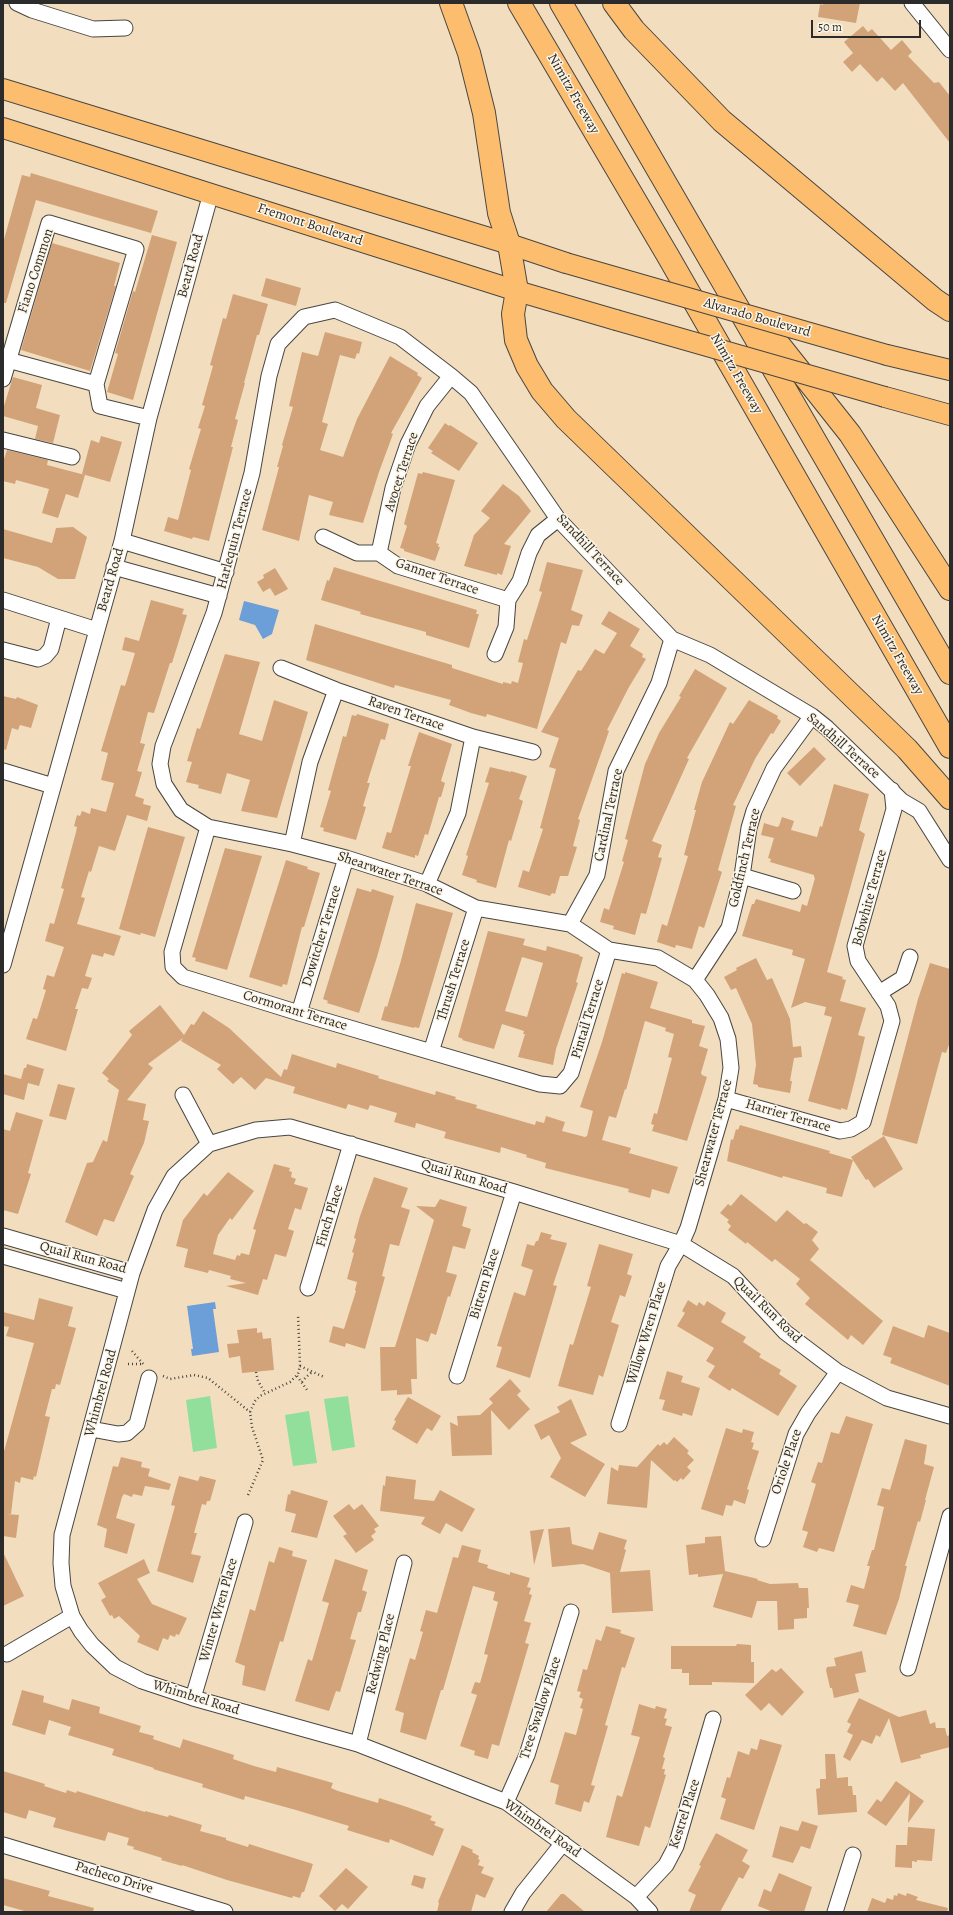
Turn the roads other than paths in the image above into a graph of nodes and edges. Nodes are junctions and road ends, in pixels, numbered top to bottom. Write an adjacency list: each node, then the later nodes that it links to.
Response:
1 (17, 3): 8 (street)
2 (451, 3): 13 (highway)
3 (519, 3): 48 (highway, Nimitz Freeway)
4 (561, 3): 44 (highway)
5 (578, 3): 17 (highway)
6 (614, 3): 15 (highway)
7 (912, 3): 9 (street)
8 (125, 28)
9 (950, 50)
10 (3, 88): 13 (main road)
11 (3, 128): 12 (main road, Fremont Boulevard)
12 (211, 193): 14 (main road, Fremont Boulevard); 24 (street, Beard Road)
13 (509, 244): 14 (highway); 19 (main road, Alvarado Boulevard, bridge)
14 (517, 291): 23 (main road, Fremont Boulevard, bridge); 54 (highway)
15 (950, 310)
16 (304, 317): 20 (street, Sandhill Terrace); 32 (street, Harlequin Terrace)
17 (762, 323): 33 (highway); 40 (highway)
18 (8, 360): 21 (street, Fiano Common); 22 (street); 22 (street, Fiano Common)
19 (950, 370)
20 (451, 376): 27 (street, Sandhill Terrace); 30 (street, Avocet Terrace)
21 (3, 379)
22 (96, 384): 24 (street)
23 (950, 415)
24 (149, 418): 29 (street, Beard Road)
25 (3, 440): 26 (street)
26 (72, 457)
27 (558, 519): 36 (street); 39 (street, Sandhill Terrace)
28 (323, 537): 30 (street, Gannet Terrace)
29 (122, 542): 31 (street, Beard Road); 32 (street)
30 (378, 553): 36 (street, Gannet Terrace)
31 (114, 567): 34 (street); 38 (street, Beard Road)
32 (226, 572): 34 (street, Harlequin Terrace)
33 (950, 588)
34 (219, 596): 50 (street, Harlequin Terrace)
35 (3, 600): 37 (street)
36 (508, 600): 42 (street)
37 (59, 618): 38 (street); 41 (street)
38 (97, 630): 52 (street, Beard Road)
39 (672, 639): 46 (street, Sandhill Terrace); 63 (street, Cardinal Terrace)
40 (950, 644)
41 (3, 650)
42 (495, 654)
43 (281, 668): 45 (street, Raven Terrace)
44 (950, 673)
45 (336, 690): 47 (street, Raven Terrace); 56 (street)
46 (812, 716): 53 (street, Sandhill Terrace); 59 (street, Goldfinch Terrace)
47 (473, 737): 49 (street, Raven Terrace); 60 (street)
48 (950, 747)
49 (532, 752)
50 (160, 764): 55 (street, Shearwater Terrace)
51 (3, 771): 52 (street)
52 (53, 786): 66 (street, Beard Road)
53 (892, 790): 58 (street, Sandhill Terrace); 68 (street, Bobwhite Terrace)
54 (950, 798)
55 (208, 827): 56 (street, Shearwater Terrace); 69 (street, Cormorant Terrace)
56 (292, 844): 57 (street, Shearwater Terrace)
57 (346, 858): 60 (street, Shearwater Terrace); 69 (street, Dowitcher Terrace)
58 (950, 860)
59 (742, 876): 61 (street); 67 (street, Goldfinch Terrace)
60 (427, 884): 62 (street, Shearwater Terrace)
61 (793, 890)
62 (476, 908): 63 (street, Shearwater Terrace); 70 (street, Thrush Terrace)
63 (570, 924): 64 (street, Shearwater Terrace)
64 (609, 950): 67 (street, Shearwater Terrace); 71 (street, Pintail Terrace)
65 (910, 957): 68 (street)
66 (3, 965)
67 (694, 980): 73 (street, Shearwater Terrace)
68 (879, 993): 74 (street, Bobwhite Terrace)
69 (298, 1013): 70 (street, Cormorant Terrace)
70 (431, 1052): 71 (street, Cormorant Terrace)
71 (560, 1086)
72 (183, 1095): 75 (street)
73 (726, 1098): 74 (street, Harrier Terrace); 79 (street, Shearwater Terrace)
74 (851, 1129)
75 (209, 1144): 76 (street, Quail Run Road); 81 (street, Quail Run Road)
76 (351, 1144): 77 (street, Quail Run Road); 82 (street, Finch Place)
77 (514, 1192): 79 (street, Quail Run Road); 86 (street, Bittern Place)
78 (3, 1236): 81 (street, Quail Run Road)
79 (681, 1244): 84 (street, Quail Run Road); 88 (street, Willow Wren Place)
80 (3, 1256): 83 (street, Quail Run Road)
81 (132, 1272): 83 (street, Whimbrel Road)
82 (308, 1288)
83 (127, 1291): 89 (street, Whimbrel Road)
84 (838, 1372): 87 (street, Quail Run Road); 92 (street, Oriole Place)
85 (152, 1373): 89 (street)
86 (457, 1376)
87 (950, 1416)
88 (619, 1424)
89 (91, 1429): 95 (street, Whimbrel Road)
90 (950, 1516): 97 (street)
91 (245, 1522): 98 (street, Winter Wren Place)
92 (763, 1539)
93 (404, 1563): 100 (street, Redwing Place)
94 (571, 1612): 101 (street, Tree Swallow Place)
95 (72, 1616): 96 (street); 98 (street, Whimbrel Road)
96 (7, 1654)
97 (908, 1668)
98 (193, 1698): 100 (street, Whimbrel Road)
99 (713, 1719): 105 (street, Kestrel Place)
100 (358, 1744): 101 (street, Whimbrel Road)
101 (506, 1802): 102 (street, Whimbrel Road)
102 (563, 1843): 105 (street, Whimbrel Road); 107 (street)
103 (3, 1844): 106 (street, Pacheco Drive)
104 (853, 1855): 109 (street)
105 (636, 1897): 108 (street, Whimbrel Road)
106 (225, 1912)
107 (512, 1912)
108 (650, 1912)
109 (835, 1912)

